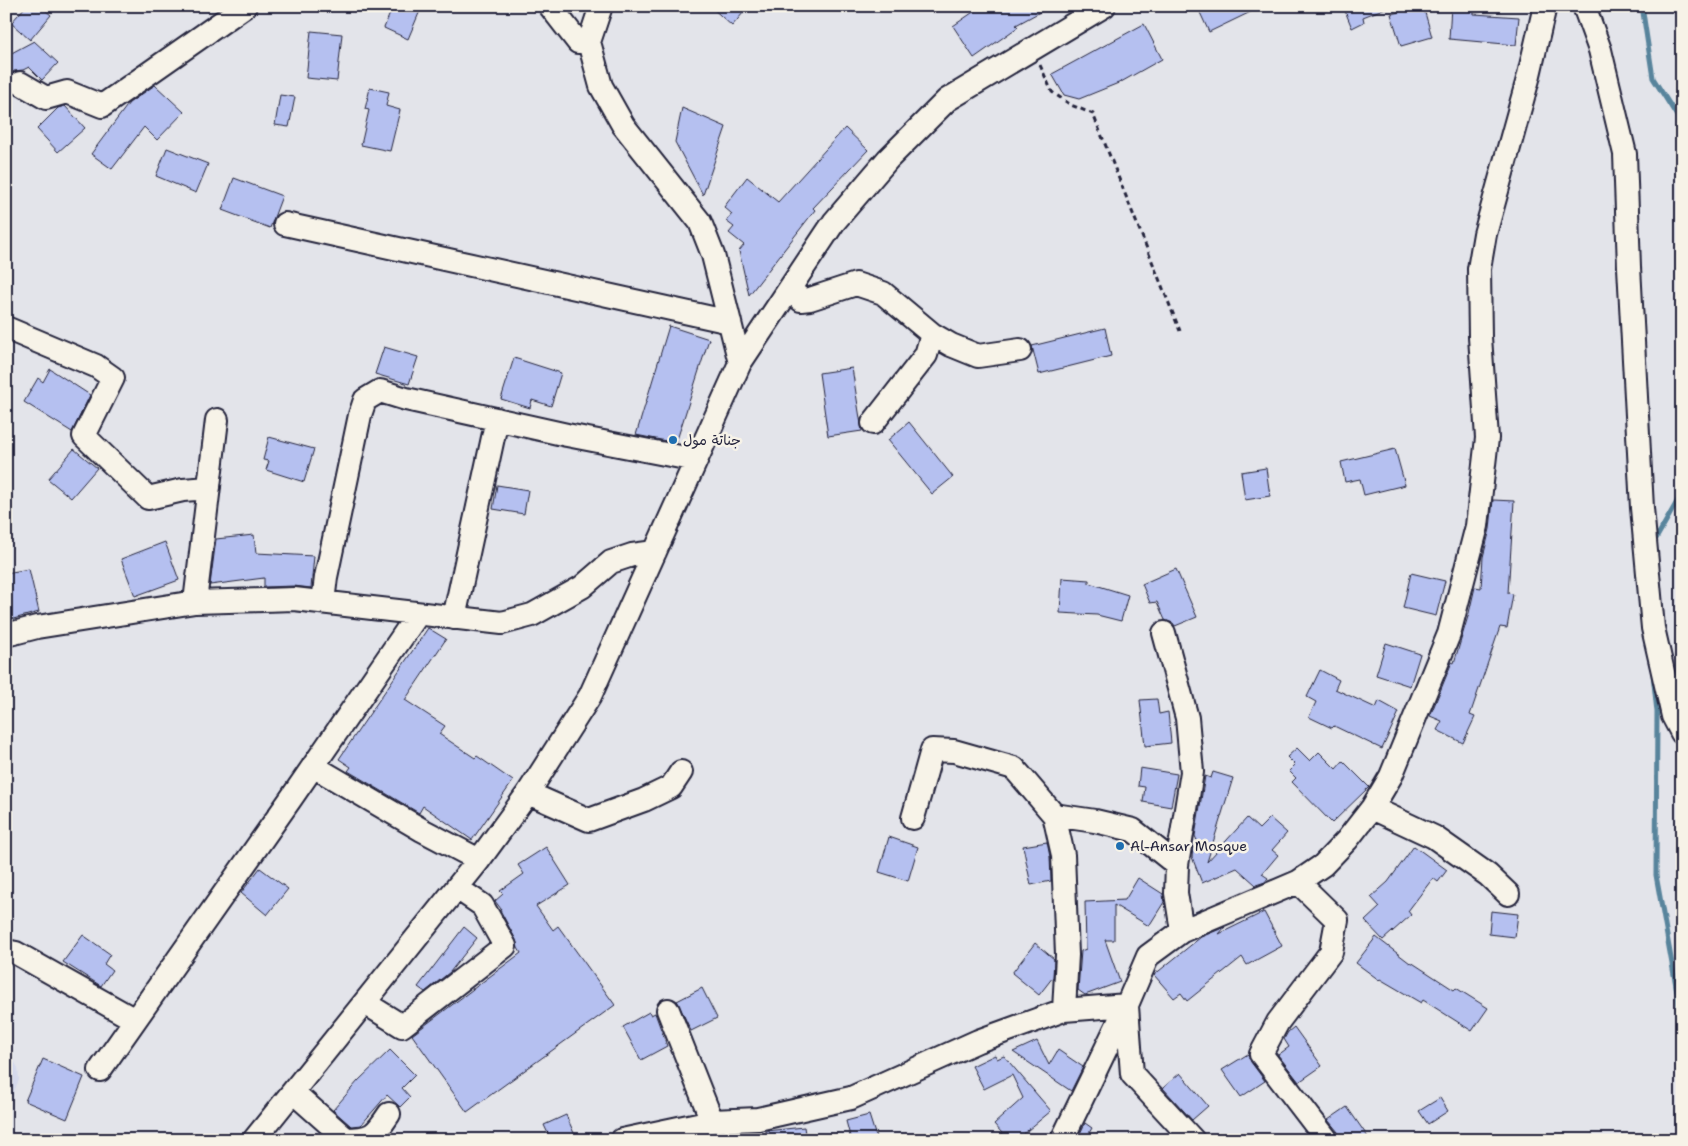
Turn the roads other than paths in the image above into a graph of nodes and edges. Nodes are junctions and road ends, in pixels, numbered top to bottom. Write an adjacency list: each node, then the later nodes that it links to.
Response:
1 (245, 6): 8 (street)
2 (550, 6): 7 (street)
3 (601, 6): 7 (street)
4 (1104, 6): 10 (street)
5 (1545, 6): 32 (street)
6 (1584, 6): 28 (street)
7 (589, 42): 11 (street)
8 (20, 84)
9 (285, 224): 11 (street)
10 (784, 297): 11 (street); 13 (street); 15 (street)
11 (728, 313): 15 (street)
12 (6, 328): 20 (street)
13 (932, 334): 14 (street); 18 (street)
14 (1020, 350)
15 (740, 363): 19 (street)
16 (497, 419): 19 (street); 23 (street); 25 (street)
17 (217, 420): 20 (street)
18 (873, 423)
19 (696, 460): 21 (street)
20 (209, 488): 22 (street)
21 (655, 552): 25 (street); 31 (street)
22 (195, 602): 23 (street); 27 (street)
23 (324, 602): 24 (street)
24 (418, 614): 25 (street); 29 (street)
25 (454, 618)
26 (1164, 633): 36 (street)
27 (6, 635)
28 (1682, 733)
29 (313, 766): 35 (street); 46 (street)
30 (681, 772): 31 (street)
31 (528, 792): 35 (street)
32 (1372, 808): 37 (street); 39 (street)
33 (1054, 815): 34 (street); 36 (street); 45 (street)
34 (913, 818)
35 (479, 860): 38 (street)
36 (1177, 865): 40 (street)
37 (1298, 882): 40 (street); 55 (street)
38 (457, 888): 42 (street); 42 (street)
39 (1508, 894)
40 (1182, 930): 43 (street)
41 (6, 951): 46 (street)
42 (365, 1003): 48 (street)
43 (1127, 1005): 45 (street); 53 (street); 54 (street)
44 (668, 1010): 50 (street)
45 (1064, 1010): 50 (street)
46 (135, 1020): 47 (street)
47 (100, 1070)
48 (293, 1092): 49 (street); 51 (street)
49 (389, 1114)
50 (712, 1121): 52 (street)
51 (254, 1140)
52 (622, 1140)
53 (1062, 1140)
54 (1192, 1140)
55 (1327, 1140)

